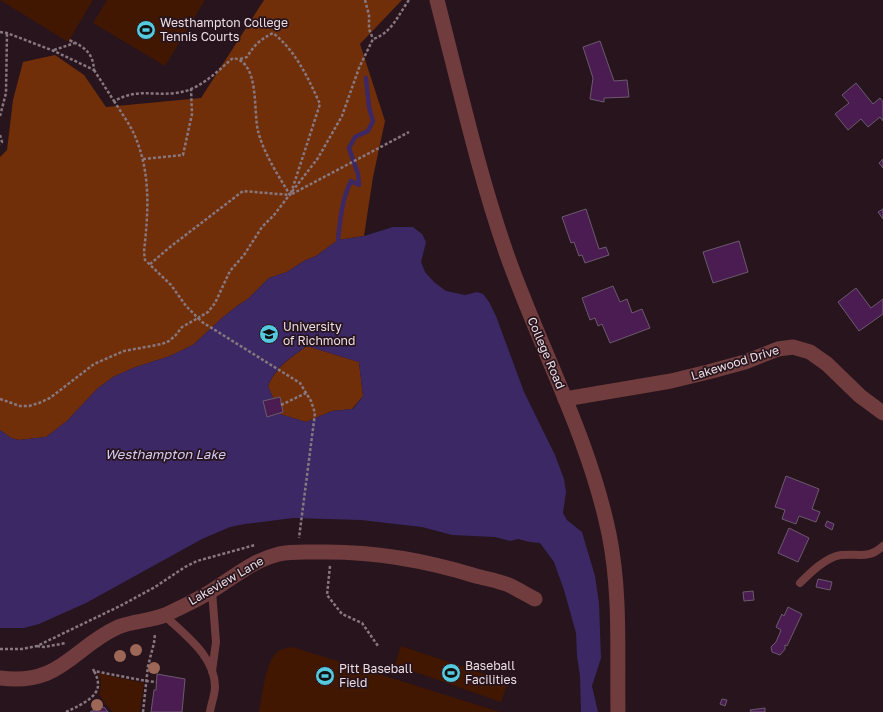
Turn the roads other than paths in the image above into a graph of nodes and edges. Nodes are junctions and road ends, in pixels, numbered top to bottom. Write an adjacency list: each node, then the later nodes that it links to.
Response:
1 (437, 0): 2 (street, College Road)
2 (565, 399): 3 (street, Lakewood Drive); 12 (street, College Road)
3 (883, 413)
4 (883, 546): 5 (lane)
5 (800, 583)
6 (212, 591): 7 (street, Lakeview Lane); 8 (street, Lakeview Lane); 9 (lane)
7 (535, 599)
8 (164, 615): 9 (lane); 10 (street, Lakeview Lane)
9 (212, 672): 11 (lane)
10 (0, 678)
11 (210, 712)
12 (618, 712)

